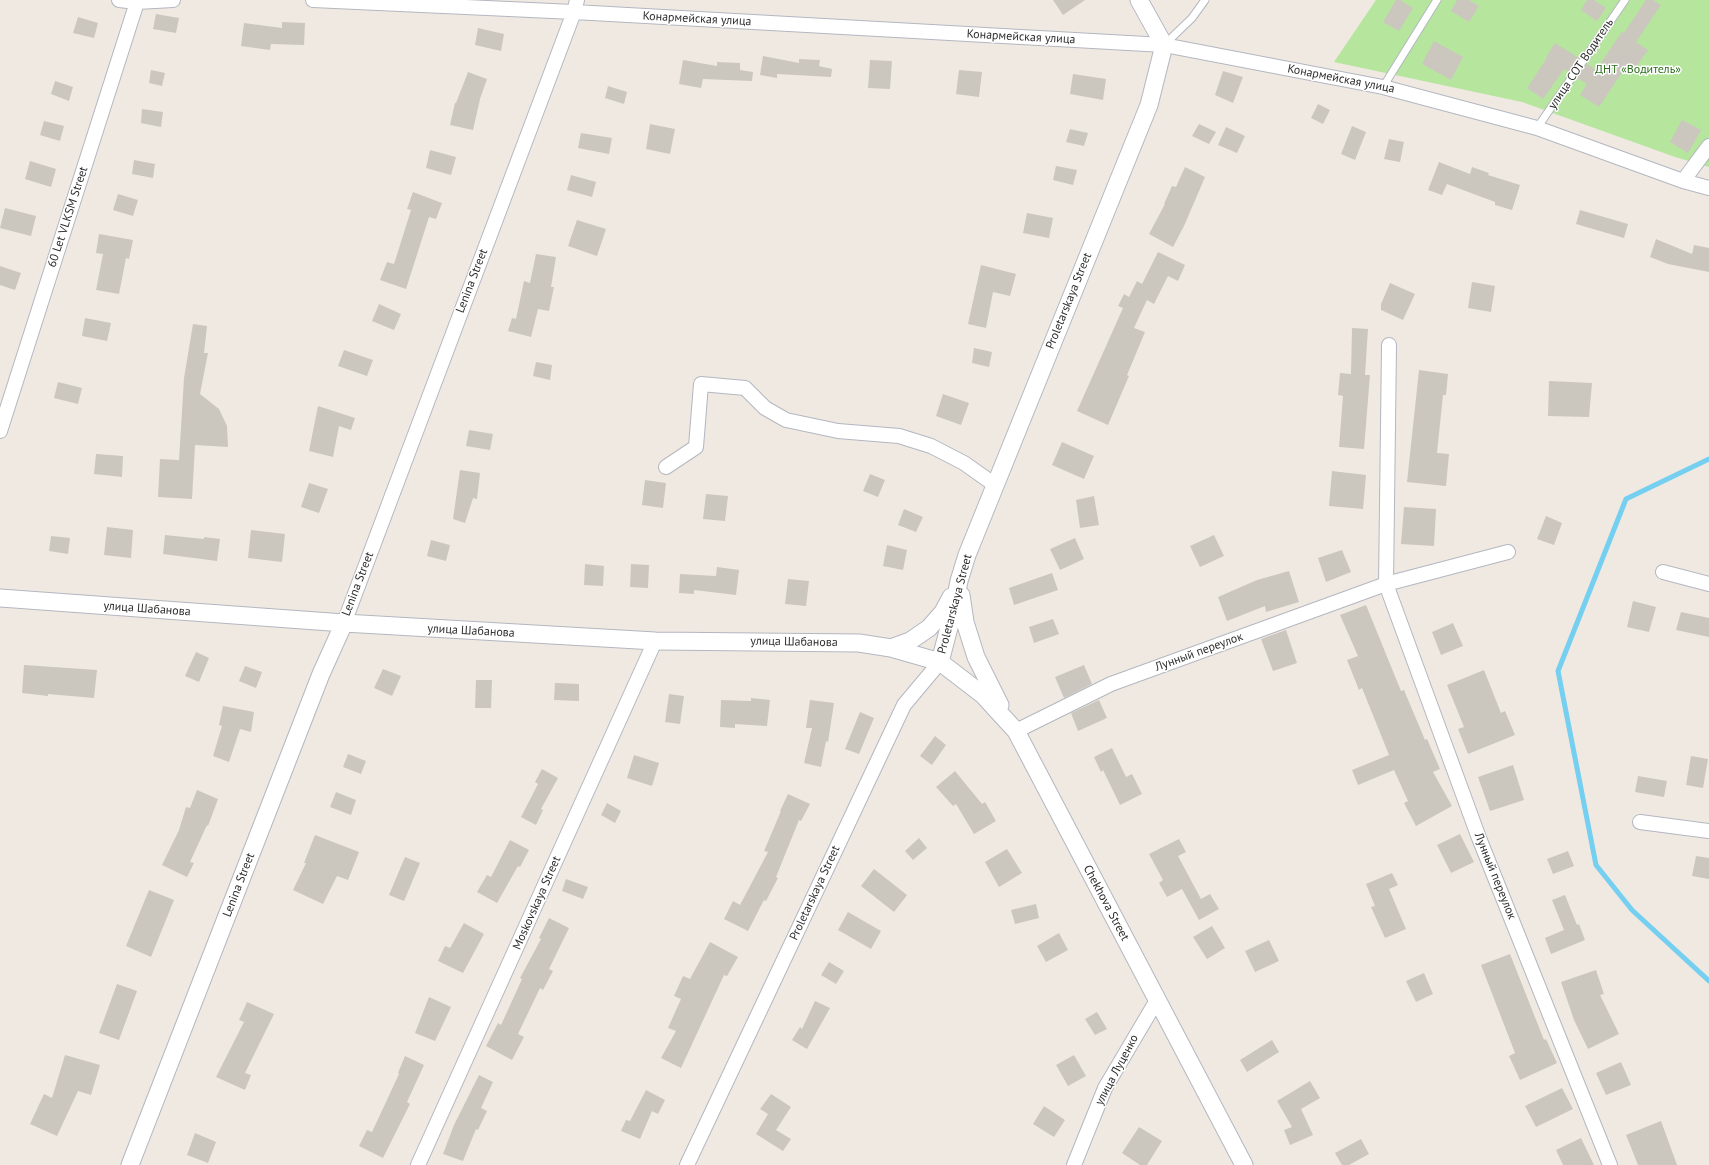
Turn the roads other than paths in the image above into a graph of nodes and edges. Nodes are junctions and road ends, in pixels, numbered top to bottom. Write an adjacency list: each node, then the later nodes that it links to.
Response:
1 (119, 0): 8 (street)
2 (173, 0): 8 (street)
3 (313, 0): 9 (street, Конармейская улица)
4 (1139, 0): 10 (street)
5 (1205, 0): 10 (lane)
6 (1437, 0): 11 (lane)
7 (1625, 0): 12 (lane, улица СОТ Водитель)
8 (136, 2): 17 (street, 60 Let VLKSM Street)
9 (575, 6): 10 (street, Конармейская улица); 26 (street, Lenina Street)
10 (1164, 45): 11 (street, Конармейская улица); 19 (street, Proletarskaya Street)
11 (1383, 86): 12 (street, Конармейская улица)
12 (1537, 128): 14 (street, Конармейская улица)
13 (1709, 146): 14 (street)
14 (1683, 181): 15 (street, Конармейская улица)
15 (1709, 188)
16 (1389, 345): 23 (street, Лунный переулок)
17 (0, 431)
18 (666, 467): 19 (street)
19 (995, 485): 22 (street, Proletarskaya Street)
20 (1508, 552): 23 (street, Лунный переулок)
21 (1663, 572): 24 (street)
22 (959, 581): 28 (street); 29 (street, Proletarskaya Street); 30 (street)
23 (1386, 584): 30 (street, Лунный переулок); 39 (street, Лунный переулок)
24 (1709, 584)
25 (0, 598): 26 (street, улица Шабанова)
26 (344, 623): 27 (street, улица Шабанова); 34 (street, Lenina Street)
27 (655, 641): 28 (street, улица Шабанова); 35 (street, Moskovskaya Street)
28 (891, 648): 29 (street, улица Шабанова)
29 (940, 662): 30 (street, Chekhova Street); 36 (street, Proletarskaya Street)
30 (1016, 731): 33 (street, Chekhova Street)
31 (1640, 822): 32 (street)
32 (1709, 831)
33 (1157, 1000): 37 (street, улица Луценко); 38 (street, Chekhova Street)
34 (130, 1165)
35 (418, 1165)
36 (687, 1165)
37 (1074, 1165)
38 (1244, 1165)
39 (1610, 1165)

